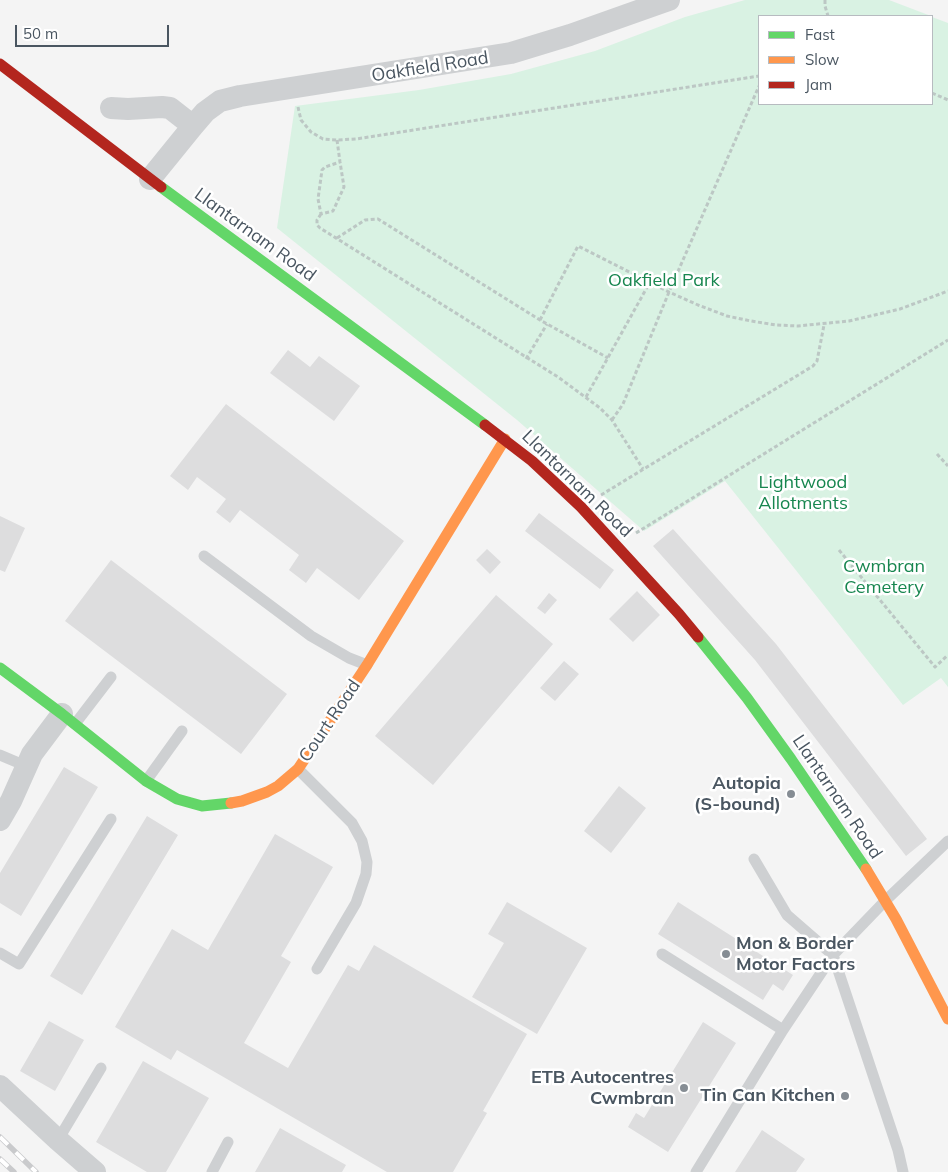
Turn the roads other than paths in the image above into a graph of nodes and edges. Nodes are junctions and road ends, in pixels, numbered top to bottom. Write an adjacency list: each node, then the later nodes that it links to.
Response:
1 (669, 0): 4 (street, Oakfield Road)
2 (0, 64): 5 (street, Llantarnam Road)
3 (111, 108): 4 (street)
4 (193, 126): 5 (street, Oakfield Road)
5 (150, 180): 6 (street, Llantarnam Road)
6 (505, 439): 8 (street, Court Road); 21 (street, Llantarnam Road)
7 (204, 556): 8 (lane)
8 (367, 666): 15 (street, Court Road)
9 (0, 668): 11 (street, Court Road)
10 (111, 676): 11 (lane)
11 (68, 719): 14 (street); 16 (street, Court Road)
12 (182, 731): 16 (lane)
13 (0, 755): 14 (lane)
14 (26, 766): 17 (street)
15 (298, 769): 16 (street, Court Road); 25 (lane)
16 (146, 781)
17 (4, 808)
18 (111, 819): 22 (lane)
19 (948, 841): 21 (lane)
20 (754, 859): 24 (lane)
21 (885, 900): 24 (lane); 26 (street, Llantarnam Road)
22 (0, 952)
23 (662, 954): 27 (lane)
24 (833, 955): 27 (lane); 35 (lane)
25 (317, 969)
26 (948, 1019)
27 (783, 1030): 34 (lane)
28 (101, 1068): 30 (lane)
29 (0, 1086): 30 (street)
30 (58, 1140): 32 (street)
31 (228, 1142): 33 (lane)
32 (95, 1172)
33 (212, 1172)
34 (696, 1172)
35 (903, 1172)

